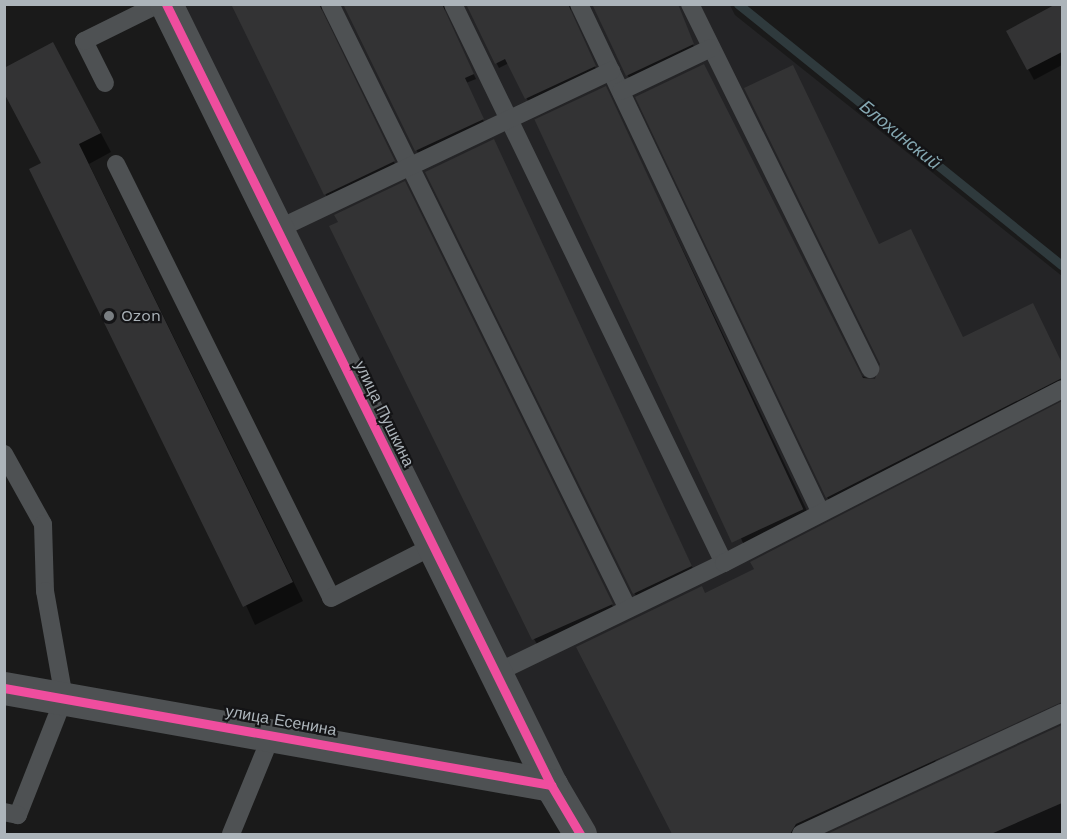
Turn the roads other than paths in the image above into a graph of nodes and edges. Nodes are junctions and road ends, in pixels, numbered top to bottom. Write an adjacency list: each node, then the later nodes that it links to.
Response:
1 (159, 4): 9 (lane)
2 (166, 4): 14 (street, улица Пушкина)
3 (330, 4): 13 (lane)
4 (453, 4): 11 (lane)
5 (579, 4): 8 (lane)
6 (690, 4): 7 (lane)
7 (711, 48): 10 (lane); 15 (lane)
8 (611, 71): 10 (lane); 11 (lane)
9 (105, 83)
10 (621, 91): 18 (lane)
11 (511, 119): 13 (lane); 20 (lane)
12 (117, 164): 19 (lane)
13 (410, 168): 14 (lane); 21 (lane)
14 (276, 230): 19 (street, улица Пушкина)
15 (870, 369)
16 (1062, 389): 18 (lane)
17 (4, 454): 24 (lane)
18 (820, 512): 20 (lane)
19 (433, 546): 22 (street, улица Пушкина)
20 (724, 563): 21 (lane)
21 (628, 609): 22 (lane)
22 (496, 673): 27 (street, улица Пушкина)
23 (4, 688): 24 (street, улица Есенина)
24 (64, 698): 26 (street, улица Есенина); 28 (lane)
25 (1062, 713): 31 (lane)
26 (272, 734): 27 (street, улица Есенина); 29 (lane)
27 (551, 785): 30 (street, улица Пушкина)
28 (4, 812)
29 (231, 834)
30 (580, 834)
31 (801, 834)

